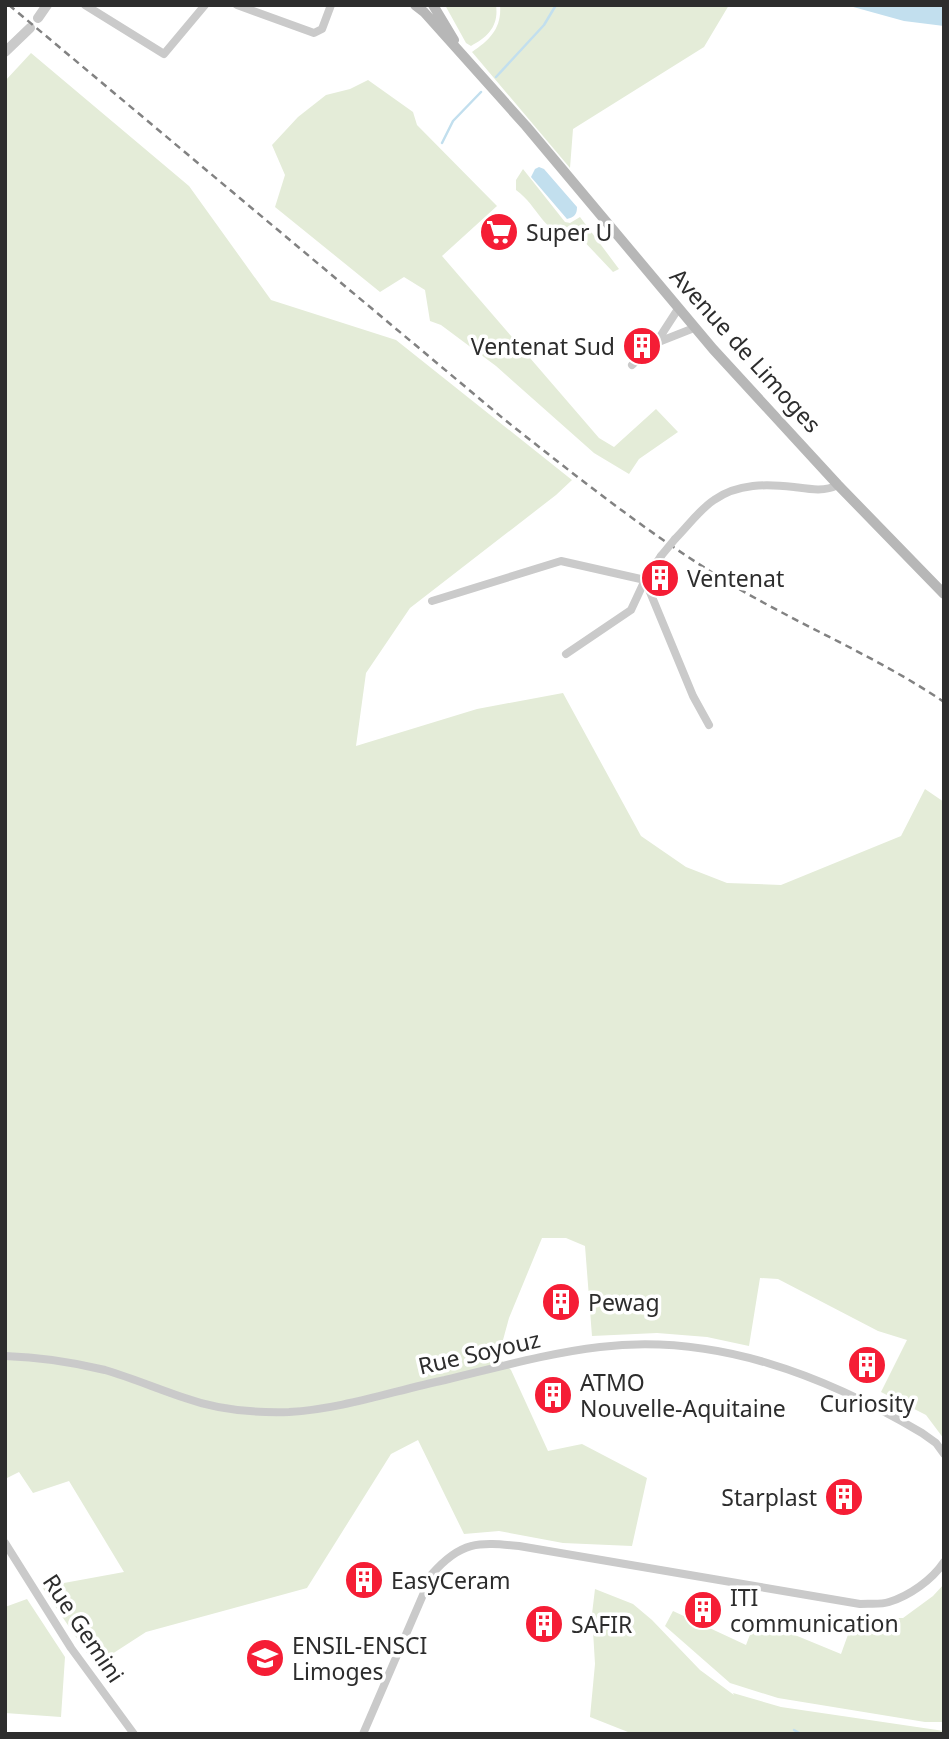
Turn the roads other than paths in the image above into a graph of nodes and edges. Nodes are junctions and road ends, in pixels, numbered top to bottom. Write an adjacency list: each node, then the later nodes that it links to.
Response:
1 (47, 5): 8 (street)
2 (85, 5): 3 (street)
3 (205, 5)
4 (236, 5): 5 (street)
5 (331, 5)
6 (415, 5): 10 (main road)
7 (433, 5): 10 (main road)
8 (38, 18)
9 (30, 28): 11 (street)
10 (460, 51): 12 (main road, Avenue de Limoges)
11 (5, 52)
12 (678, 309): 13 (main road, Avenue de Limoges); 14 (street)
13 (694, 327): 14 (street); 16 (main road, Avenue de Limoges)
14 (656, 343): 15 (street)
15 (632, 365)
16 (838, 485): 17 (street, bridge); 18 (main road, Avenue de Limoges)
17 (645, 580): 19 (street); 20 (street); 21 (street)
18 (944, 594)
19 (432, 601)
20 (566, 654)
21 (709, 725)
22 (5, 1356): 23 (street, Rue Soyouz)
23 (944, 1454)
24 (5, 1542): 26 (street, Rue Gemini)
25 (944, 1562): 27 (street)
26 (134, 1734)
27 (363, 1734)

